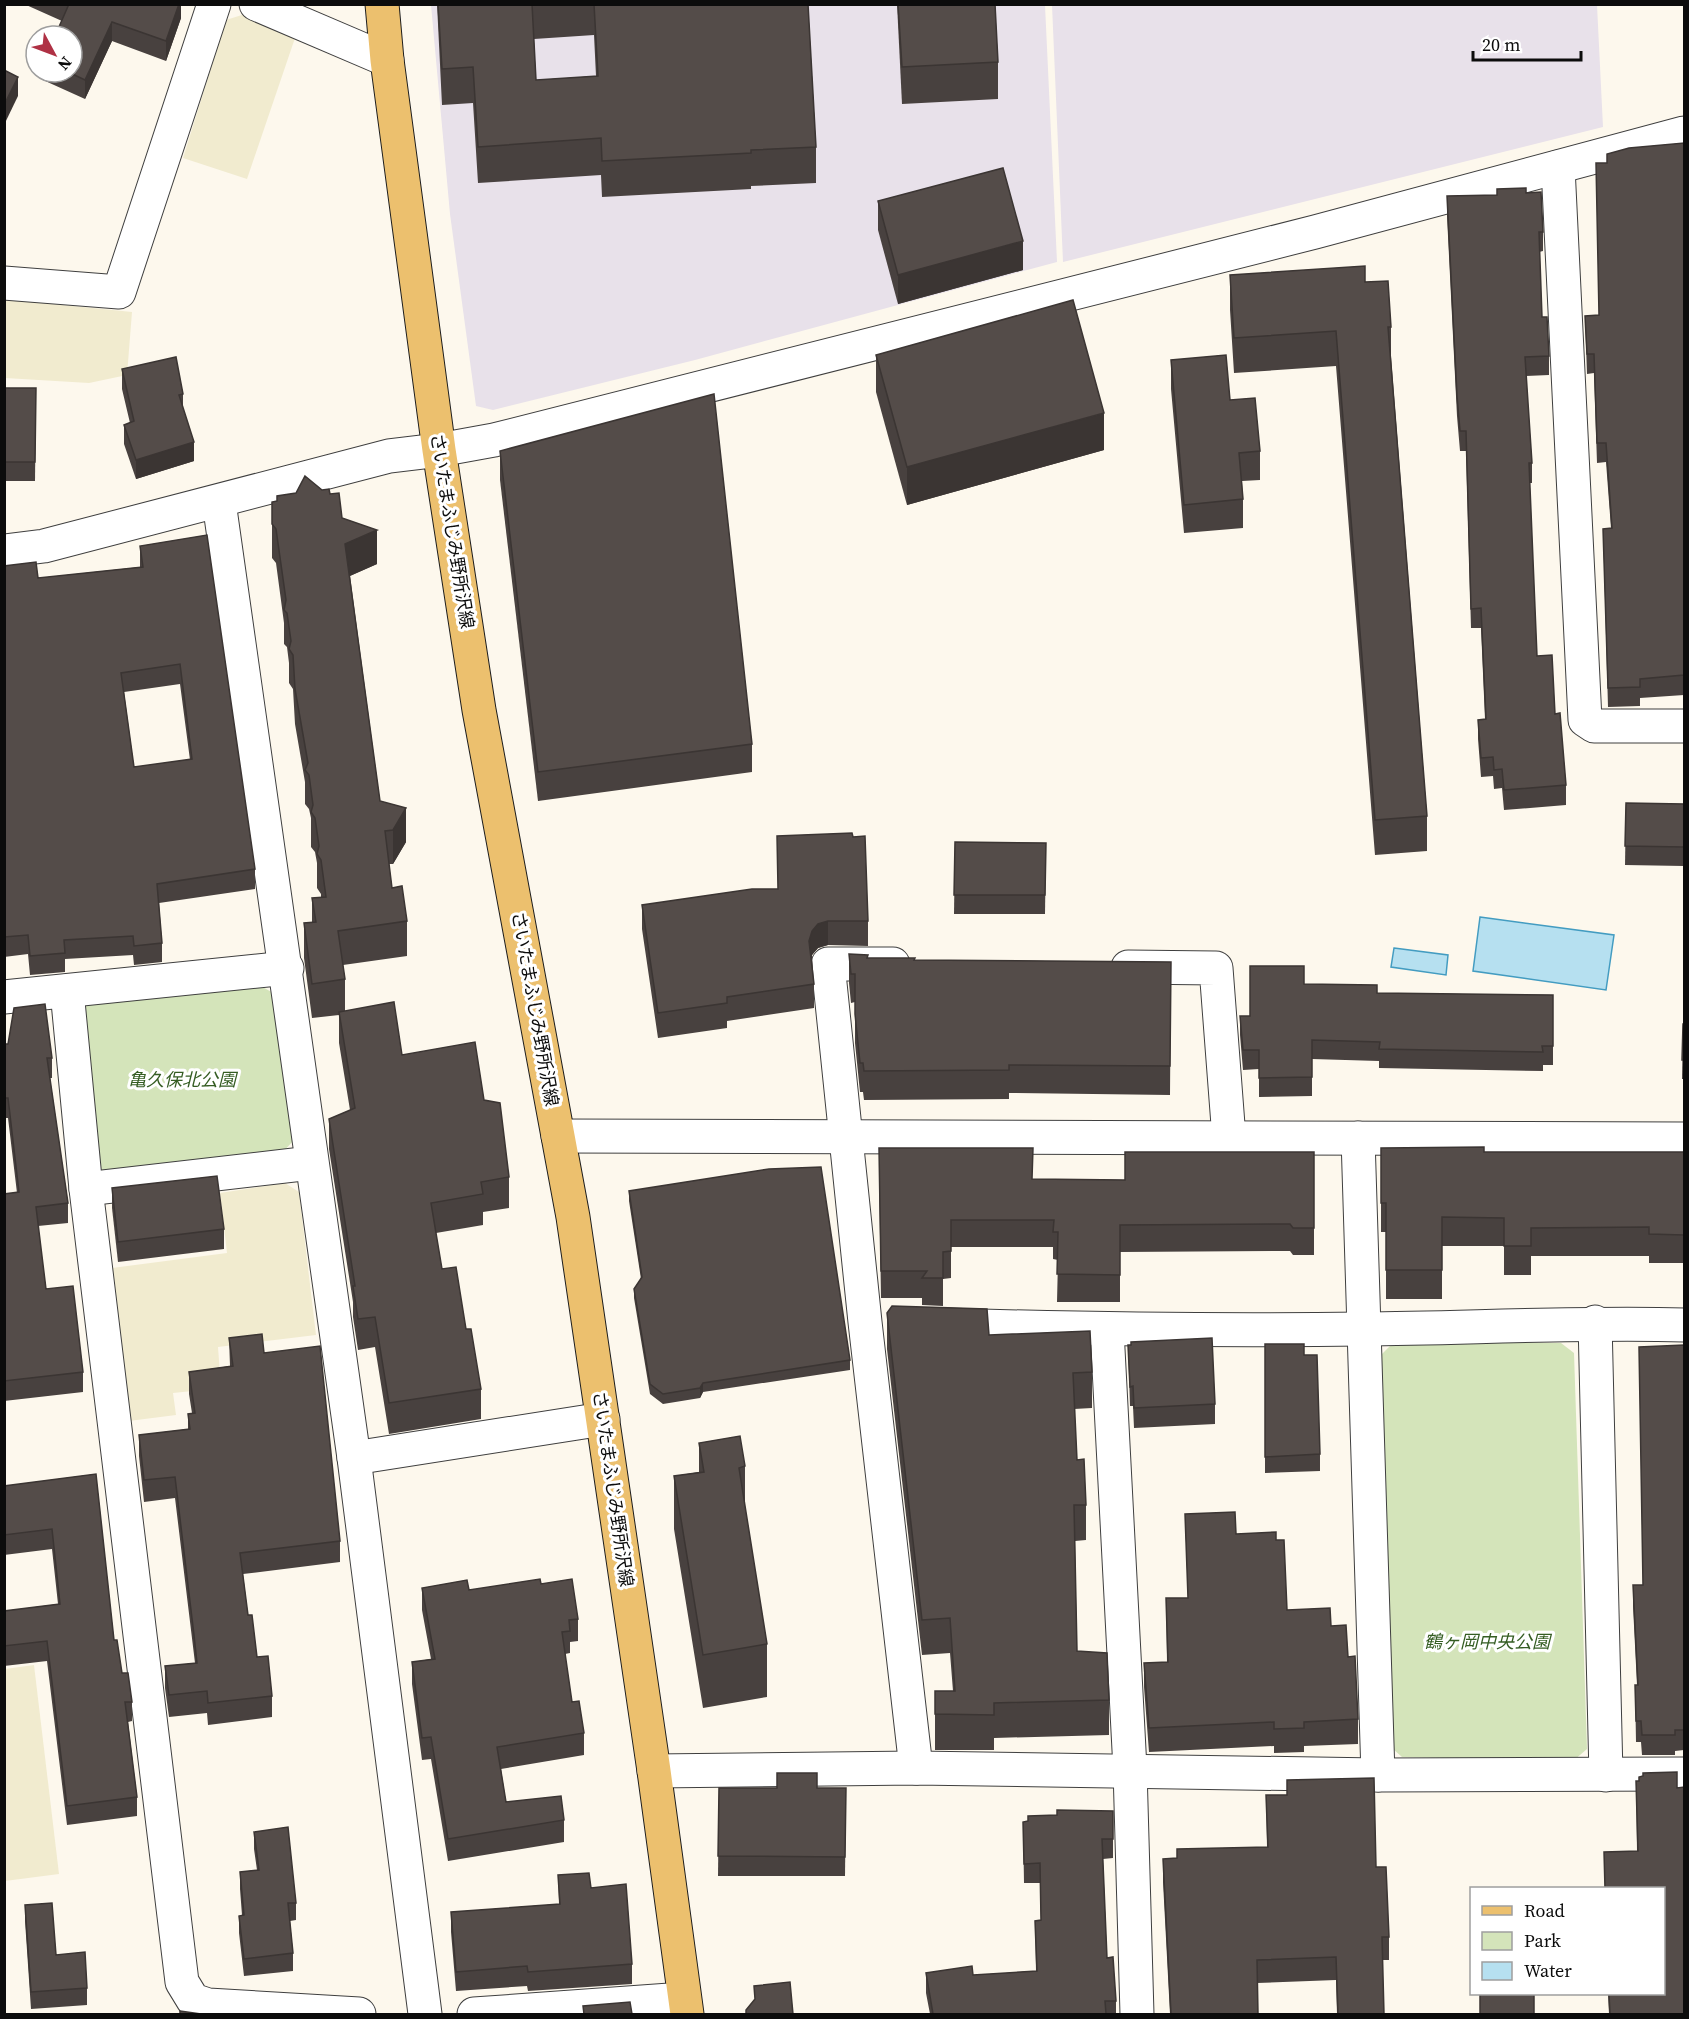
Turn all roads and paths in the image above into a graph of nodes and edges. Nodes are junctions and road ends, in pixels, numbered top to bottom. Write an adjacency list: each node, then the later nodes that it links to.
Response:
1 (214, 4): 7 (street)
2 (256, 4): 4 (street)
3 (382, 4): 4 (main road, さいたまふじみ野所沢線)
4 (387, 60): 8 (main road, さいたまふじみ野所沢線)
5 (1684, 133): 6 (street)
6 (1558, 167): 8 (street); 11 (street)
7 (4, 283)
8 (439, 450): 9 (street); 17 (main road, さいたまふじみ野所沢線)
9 (219, 502): 10 (street); 14 (street)
10 (4, 551)
11 (1684, 726)
12 (922, 965): 18 (street)
13 (1098, 966): 19 (street)
14 (287, 968): 15 (street); 22 (street)
15 (67, 991): 16 (street); 23 (street)
16 (4, 998)
17 (558, 1136): 18 (street); 29 (main road, さいたまふじみ野所沢線)
18 (845, 1136): 19 (street); 25 (street)
19 (1229, 1138): 20 (street)
20 (1358, 1138): 21 (street); 27 (street)
21 (1684, 1139)
22 (311, 1163): 23 (street); 30 (street)
23 (86, 1189): 38 (street)
24 (1595, 1322): 26 (street); 27 (street); 36 (street)
25 (865, 1323): 28 (street); 31 (street)
26 (1684, 1325)
27 (1363, 1329): 28 (street); 35 (street)
28 (1107, 1330): 32 (street)
29 (603, 1419): 30 (street); 33 (main road, さいたまふじみ野所沢線)
30 (354, 1458): 40 (street)
31 (916, 1768): 32 (street); 33 (street)
32 (1130, 1769): 35 (street); 42 (street)
33 (654, 1772): 37 (main road, さいたまふじみ野所沢線)
34 (1684, 1774): 36 (street)
35 (1378, 1775): 36 (street)
36 (1606, 1776)
37 (685, 2007): 41 (street)
38 (274, 2012): 39 (street)
39 (359, 2014)
40 (425, 2014)
41 (474, 2014)
42 (1137, 2014)

